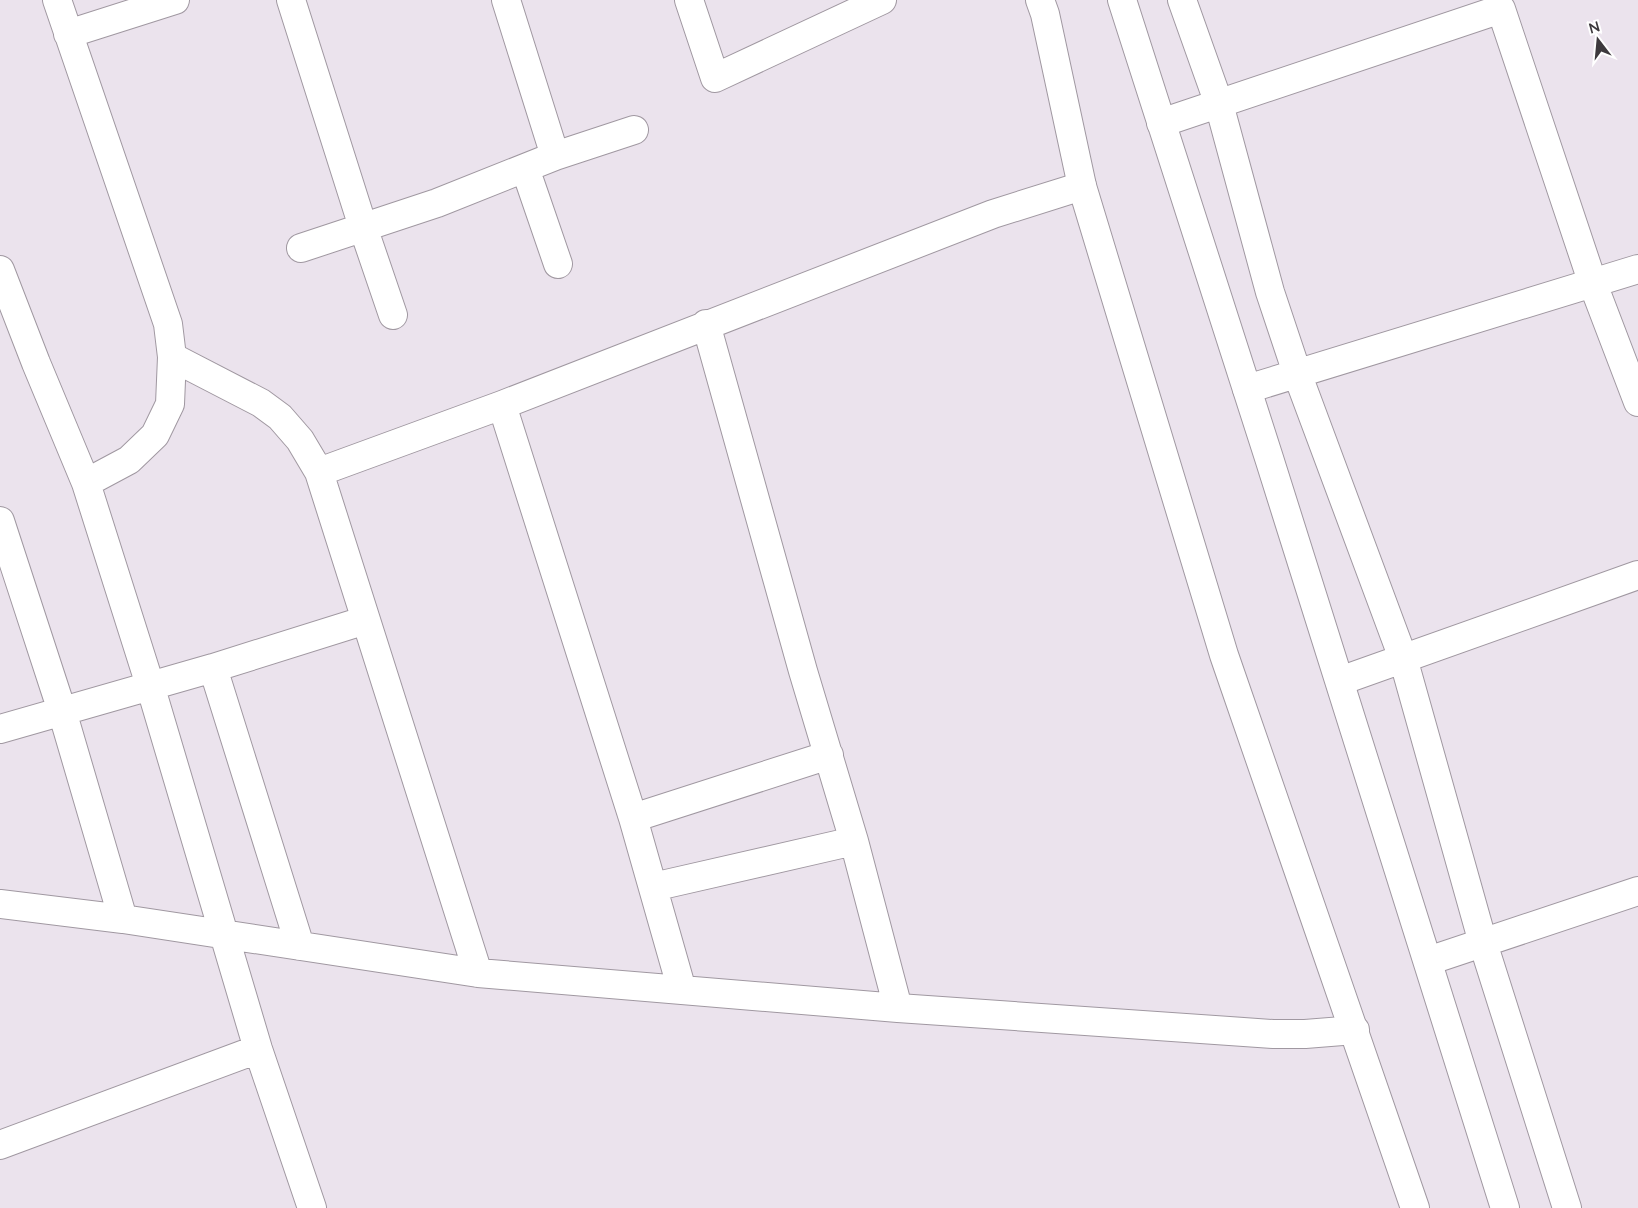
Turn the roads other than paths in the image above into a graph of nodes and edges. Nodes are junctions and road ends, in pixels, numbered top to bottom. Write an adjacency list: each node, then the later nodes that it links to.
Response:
1 (57, 0): 11 (main road)
2 (175, 0): 11 (main road)
3 (291, 0): 18 (main road)
4 (506, 0): 15 (main road)
5 (689, 0): 6 (main road)
6 (882, 0)
7 (1040, 0): 17 (main road)
8 (1122, 0): 13 (main road)
9 (1182, 0): 12 (main road)
10 (1499, 4): 12 (main road); 23 (main road)
11 (68, 34): 26 (main road)
12 (1219, 104): 13 (main road); 27 (main road)
13 (1161, 123): 28 (main road)
14 (634, 130): 15 (main road)
15 (555, 156): 16 (main road)
16 (524, 168): 18 (main road); 20 (main road)
17 (1082, 186): 25 (main road); 56 (main road)
18 (363, 227): 19 (main road); 24 (main road)
19 (301, 248)
20 (558, 264)
21 (1638, 269): 23 (main road)
22 (0, 270): 32 (main road)
23 (1594, 284): 27 (main road); 29 (main road)
24 (393, 315)
25 (706, 324): 30 (main road); 42 (main road)
26 (172, 357): 31 (main road); 32 (main road)
27 (1297, 373): 28 (main road); 36 (main road)
28 (1247, 389): 38 (main road)
29 (1638, 402)
30 (502, 405): 31 (main road); 43 (main road)
31 (319, 472): 35 (main road)
32 (86, 483): 39 (main road)
33 (0, 521): 40 (main road)
34 (1638, 575): 36 (main road)
35 (366, 620): 37 (main road); 53 (main road)
36 (1403, 658): 38 (main road); 50 (main road)
37 (213, 668): 39 (main road); 51 (main road)
38 (1340, 681): 52 (main road)
39 (150, 685): 40 (main road); 49 (main road)
40 (62, 710): 41 (main road); 48 (main road)
41 (0, 730)
42 (829, 755): 43 (main road); 44 (main road)
43 (633, 818): 45 (main road)
44 (854, 841): 45 (main road); 55 (main road)
45 (653, 887): 54 (main road)
46 (1638, 890): 50 (main road)
47 (0, 904): 48 (main road)
48 (123, 919): 49 (main road)
49 (223, 934): 51 (main road); 57 (main road)
50 (1483, 943): 52 (main road); 62 (main road)
51 (300, 946): 53 (main road)
52 (1428, 961): 61 (main road)
53 (478, 972): 54 (main road)
54 (682, 990): 55 (main road)
55 (898, 1008): 56 (main road)
56 (1355, 1030): 60 (main road)
57 (258, 1049): 58 (main road); 59 (main road)
58 (0, 1145)
59 (312, 1208)
60 (1415, 1208)
61 (1506, 1208)
62 (1568, 1208)

